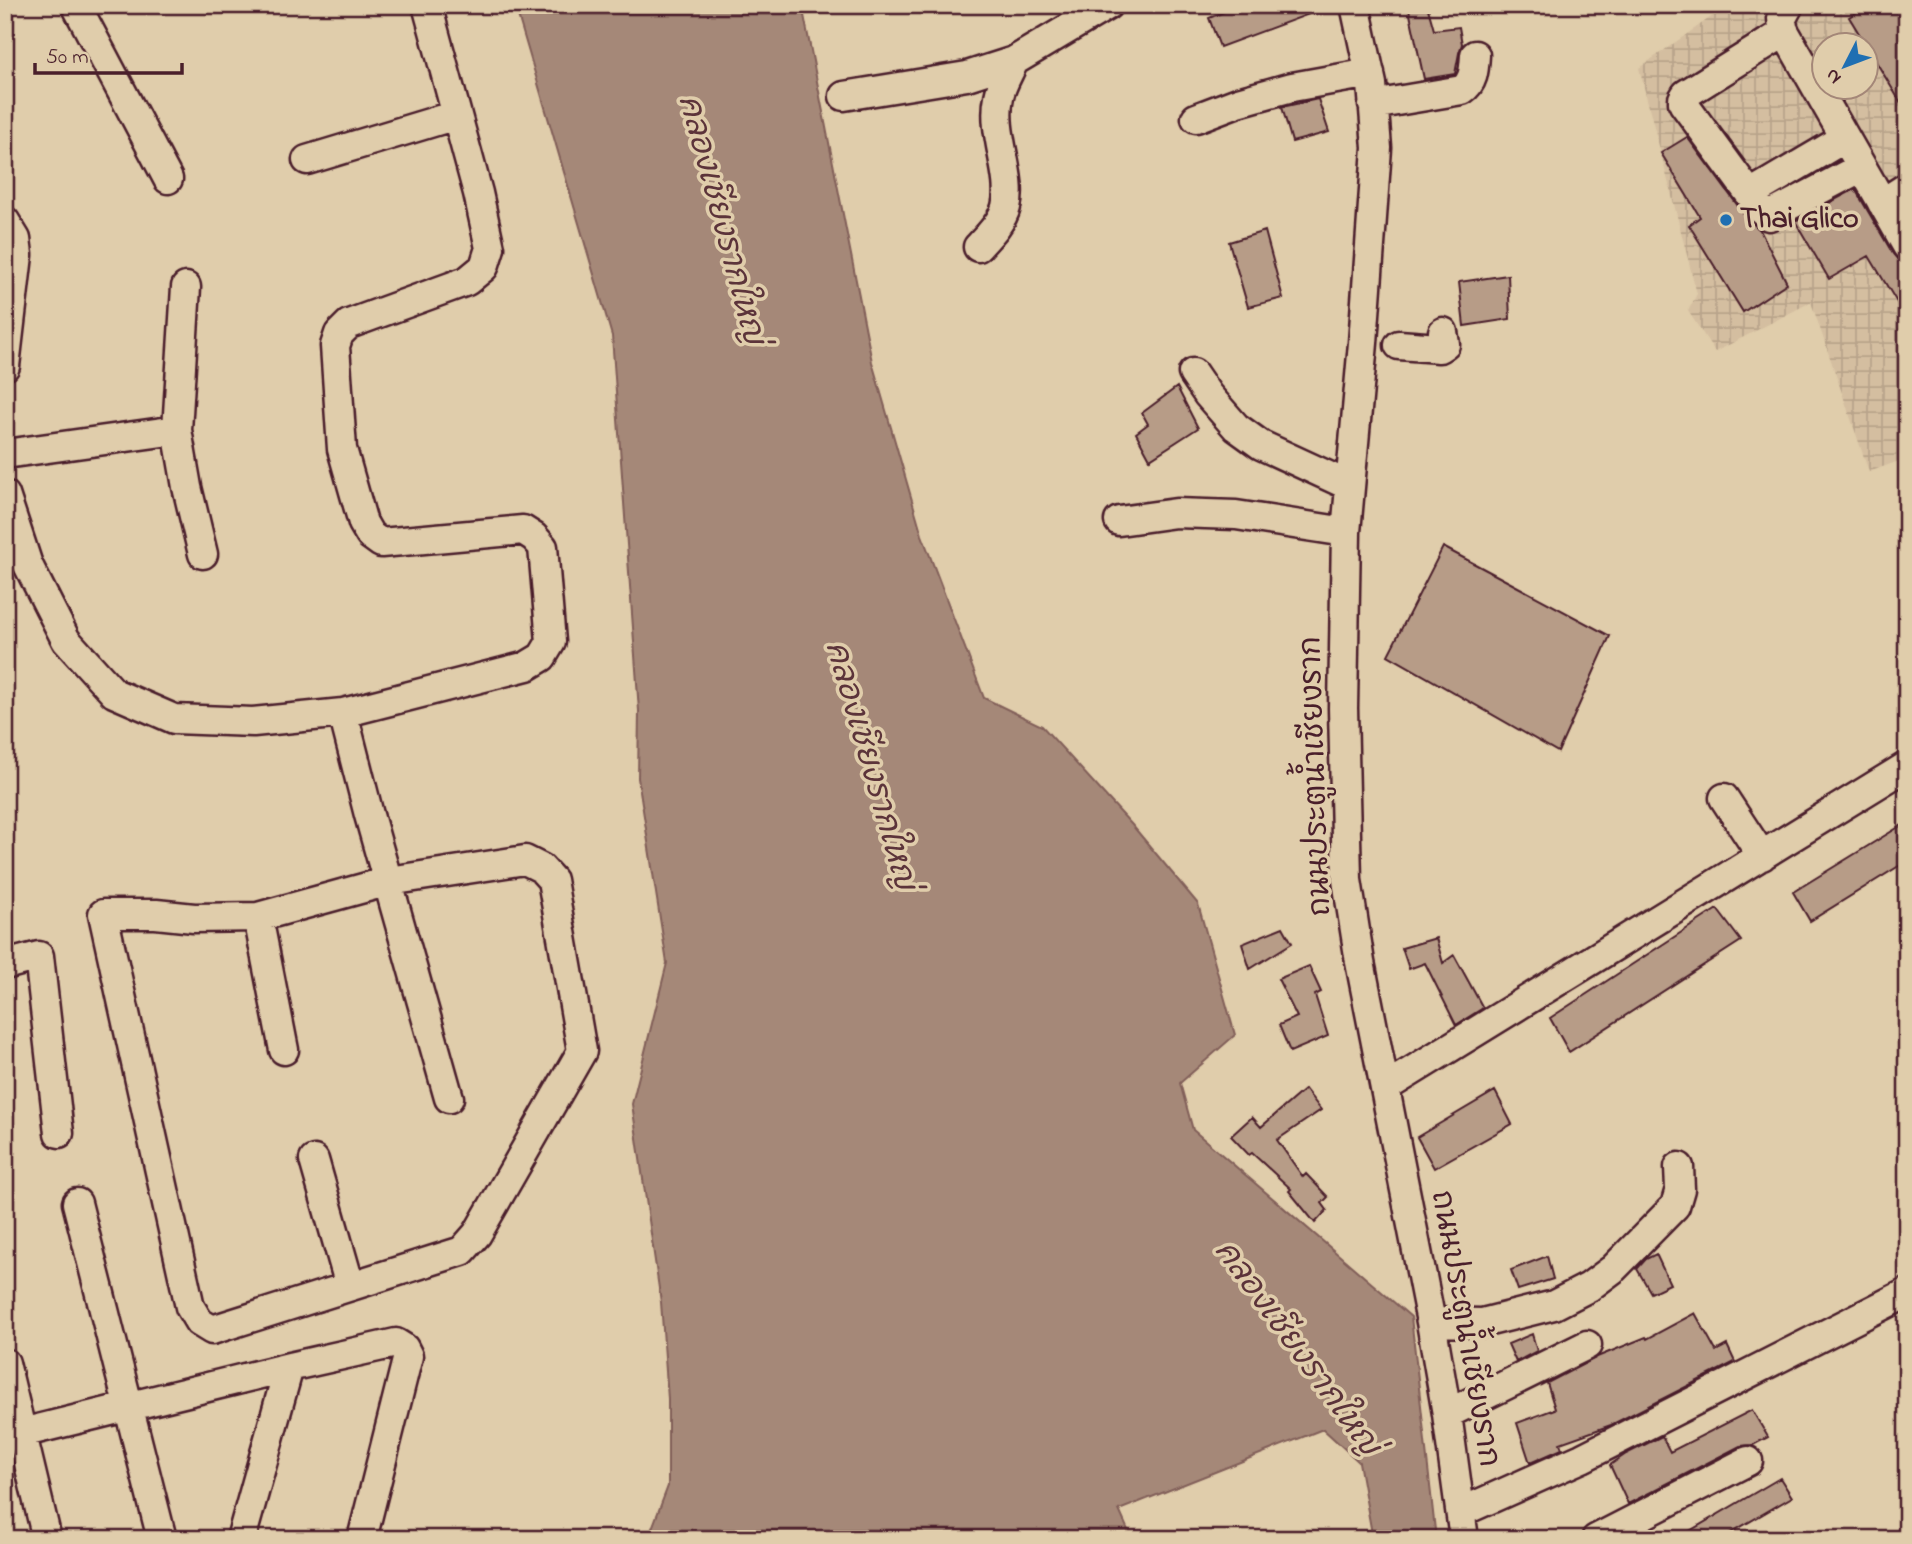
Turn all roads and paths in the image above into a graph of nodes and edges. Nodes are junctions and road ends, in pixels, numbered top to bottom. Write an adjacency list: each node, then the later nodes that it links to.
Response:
1 (76, 5): 16 (street)
2 (427, 5): 11 (street)
3 (1108, 5): 7 (street)
4 (1355, 5): 8 (street, ถนนประตูน้ำเชียงราก)
5 (1787, 18): 13 (street); 18 (street)
6 (1475, 55): 10 (street)
7 (1014, 61): 9 (street); 22 (street)
8 (1370, 73): 10 (street, ถนนประตูน้ำเชียงราก); 12 (street)
9 (844, 96)
10 (1373, 105): 25 (street, ถนนประตูน้ำเชียงราก)
11 (456, 115): 14 (street); 35 (street)
12 (1196, 118)
13 (1845, 138): 15 (street); 18 (street)
14 (307, 160)
15 (1862, 167): 18 (street); 19 (street)
16 (168, 179)
17 (1907, 187): 19 (street)
18 (1749, 194)
19 (1882, 203): 21 (street)
20 (5, 221): 26 (street)
21 (1907, 246)
22 (978, 247)
23 (186, 288): 28 (street)
24 (1443, 332): 25 (street)
25 (1381, 344): 30 (street, ถนนประตูน้ำเชียงราก)
26 (5, 366)
27 (1194, 373): 30 (street)
28 (164, 433): 29 (street); 34 (street)
29 (12, 453)
30 (1350, 486): 33 (street, ถนนประตูน้ำเชียงราก)
31 (5, 495): 35 (street)
32 (1119, 521): 33 (street)
33 (1346, 532): 43 (street, ถนนประตูน้ำเชียงราก)
34 (203, 554)
35 (343, 713): 39 (street)
36 (1907, 766): 38 (street)
37 (1724, 798): 38 (street)
38 (1762, 856): 43 (street)
39 (389, 881): 40 (street); 44 (street); 49 (street)
40 (258, 917): 42 (street); 49 (street)
41 (5, 965): 45 (street)
42 (284, 1050)
43 (1386, 1087): 51 (street, ถนนประตูน้ำเชียงราก)
44 (449, 1098)
45 (59, 1133)
46 (314, 1160): 49 (street)
47 (1679, 1167): 51 (street)
48 (77, 1203): 55 (street)
49 (350, 1286)
50 (1907, 1293): 59 (street)
51 (1431, 1322): 56 (street, ถนนประตูน้ำเชียงราก)
52 (1587, 1345): 56 (street)
53 (5, 1363): 57 (street)
54 (289, 1367): 55 (street); 62 (street); 63 (street)
55 (129, 1406): 57 (street); 61 (street)
56 (1447, 1414): 59 (street, ถนนประตูน้ำเชียงราก)
57 (13, 1435): 60 (street)
58 (1748, 1461): 64 (street)
59 (1463, 1525)
60 (47, 1539)
61 (162, 1539)
62 (241, 1539)
63 (362, 1539)
64 (1596, 1539)

